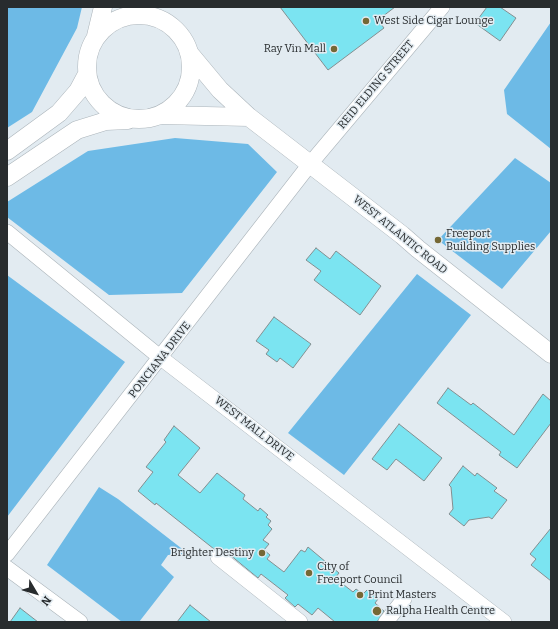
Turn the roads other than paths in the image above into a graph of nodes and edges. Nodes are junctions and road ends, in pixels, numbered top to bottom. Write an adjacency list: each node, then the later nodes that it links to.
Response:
1 (103, 7): 4 (main road)
2 (442, 7): 11 (street, REID ELDING STREET)
3 (158, 13): 4 (main road); 5 (main road)
4 (96, 36): 6 (main road)
5 (190, 54): 7 (main road); 8 (main road, WEST ATLANTIC ROAD)
6 (86, 76): 9 (main road); 10 (main road)
7 (162, 115): 8 (main road); 9 (main road)
8 (249, 117): 11 (main road, WEST ATLANTIC ROAD)
9 (130, 119): 12 (main road)
10 (7, 152)
11 (310, 164): 14 (main road, WEST ATLANTIC ROAD); 15 (street, PONCIANA DRIVE)
12 (7, 177)
13 (7, 232): 15 (street, WEST MALL DRIVE)
14 (551, 354)
15 (161, 358): 16 (street, PONCIANA DRIVE); 23 (street, WEST MALL DRIVE)
16 (7, 554)
17 (218, 557): 21 (street)
18 (7, 568): 20 (street)
19 (404, 599): 22 (street)
20 (80, 622)
21 (300, 622)
22 (386, 622)
23 (504, 622)

